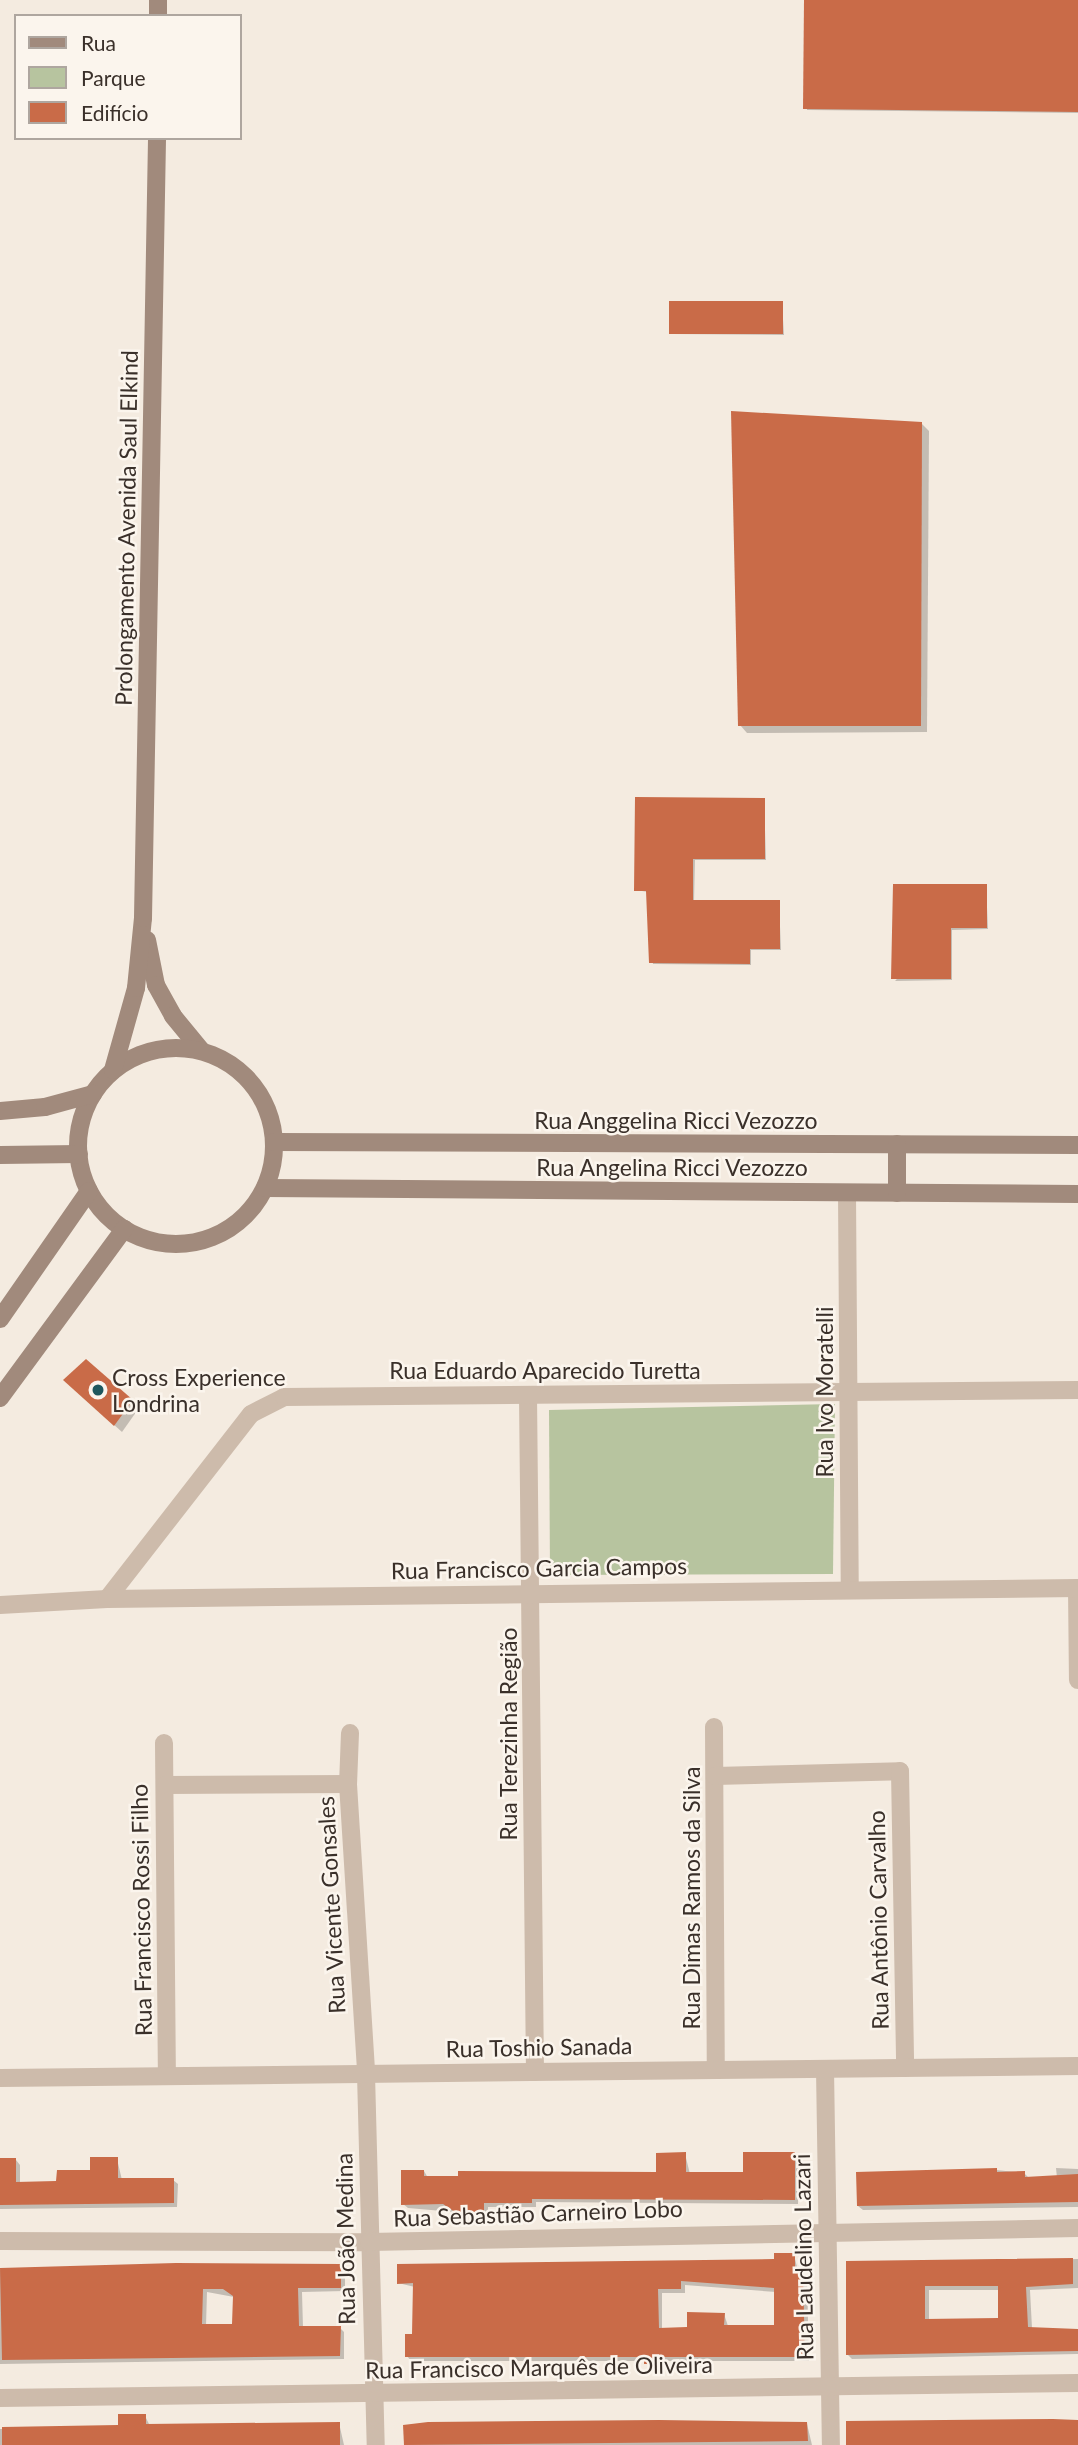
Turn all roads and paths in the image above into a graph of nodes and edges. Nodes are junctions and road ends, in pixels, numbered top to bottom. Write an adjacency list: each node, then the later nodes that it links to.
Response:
1 (158, 140): 2 (main road, Prolongamento Avenida Saul Elkind)
2 (143, 918): 3 (main road, Prolongamento Avenida Saul Elkind); 4 (main road, Prolongamento Avenida Saul Elkind)
3 (201, 1050): 4 (main road); 7 (main road)
4 (113, 1070): 5 (main road)
5 (93, 1094): 6 (main road); 10 (main road)
6 (0, 1111)
7 (274, 1142): 8 (main road, Rua Anggelina Ricci Vezozzo); 12 (main road)
8 (897, 1144): 9 (main road, Rua Anggelina Ricci Vezozzo); 15 (main road)
9 (1078, 1145)
10 (79, 1154): 11 (main road); 13 (main road)
11 (0, 1155)
12 (265, 1188): 14 (main road, Rua Angelina Ricci Vezozzo); 17 (main road)
13 (89, 1191): 17 (main road); 18 (main road)
14 (847, 1193): 15 (main road, Rua Angelina Ricci Vezozzo); 20 (street, Rua Ivo Moratelli)
15 (897, 1193): 16 (main road, Rua Angelina Ricci Vezozzo)
16 (1078, 1194)
17 (124, 1229): 22 (main road)
18 (0, 1319)
19 (1078, 1390): 20 (street, Rua Eduardo Aparecido Turetta)
20 (849, 1392): 21 (street, Rua Eduardo Aparecido Turetta); 24 (street, Rua Ivo Moratelli)
21 (527, 1395): 25 (street, Rua Terezinha Região); 26 (street, Rua Eduardo Aparecido Turetta)
22 (0, 1398)
23 (1078, 1588): 24 (street, Rua Francisco Garcia Campos); 28 (street)
24 (850, 1590): 25 (street, Rua Francisco Garcia Campos)
25 (532, 1592): 26 (street, Rua Francisco Garcia Campos); 39 (street, Rua Terezinha Região)
26 (107, 1599): 27 (street, Rua Francisco Garcia Campos)
27 (0, 1605)
28 (1078, 1680)
29 (714, 1727): 32 (street, Rua Dimas Ramos da Silva)
30 (349, 1733): 33 (street, Rua Vicente Gonsales)
31 (164, 1743): 34 (street, Rua Francisco Rossi Filho)
32 (715, 1776): 36 (street, Rua Antônio Carvalho); 38 (street, Rua Dimas Ramos da Silva)
33 (348, 1784): 34 (street); 40 (street, Rua Vicente Gonsales)
34 (165, 1785): 41 (street, Rua Francisco Rossi Filho)
35 (1078, 2066): 36 (street, Rua Toshio Sanada)
36 (905, 2068): 37 (street, Rua Toshio Sanada)
37 (825, 2069): 38 (street, Rua Toshio Sanada); 44 (street, Rua Laudelino Lazari)
38 (716, 2070): 39 (street, Rua Toshio Sanada)
39 (534, 2072): 40 (street, Rua Toshio Sanada)
40 (366, 2074): 41 (street, Rua Toshio Sanada); 46 (street, Rua João Medina)
41 (167, 2076): 42 (street, Rua Toshio Sanada)
42 (0, 2078)
43 (1078, 2228): 44 (street, Rua Sebastião Carneiro Lobo)
44 (828, 2230): 46 (street, Rua Sebastião Carneiro Lobo); 48 (street, Rua Laudelino Lazari)
45 (0, 2241): 46 (street, Rua Sebastião Carneiro Lobo)
46 (369, 2242): 49 (street, Rua João Medina)
47 (1078, 2383): 48 (street, Rua Francisco Marquês de Oliveira)
48 (829, 2386): 49 (street, Rua Francisco Marquês de Oliveira); 52 (street, Rua Laudelino Lazari)
49 (374, 2395): 50 (street, Rua Francisco Marquês de Oliveira); 51 (street, Rua João Medina)
50 (0, 2398)
51 (376, 2445)
52 (831, 2445)

